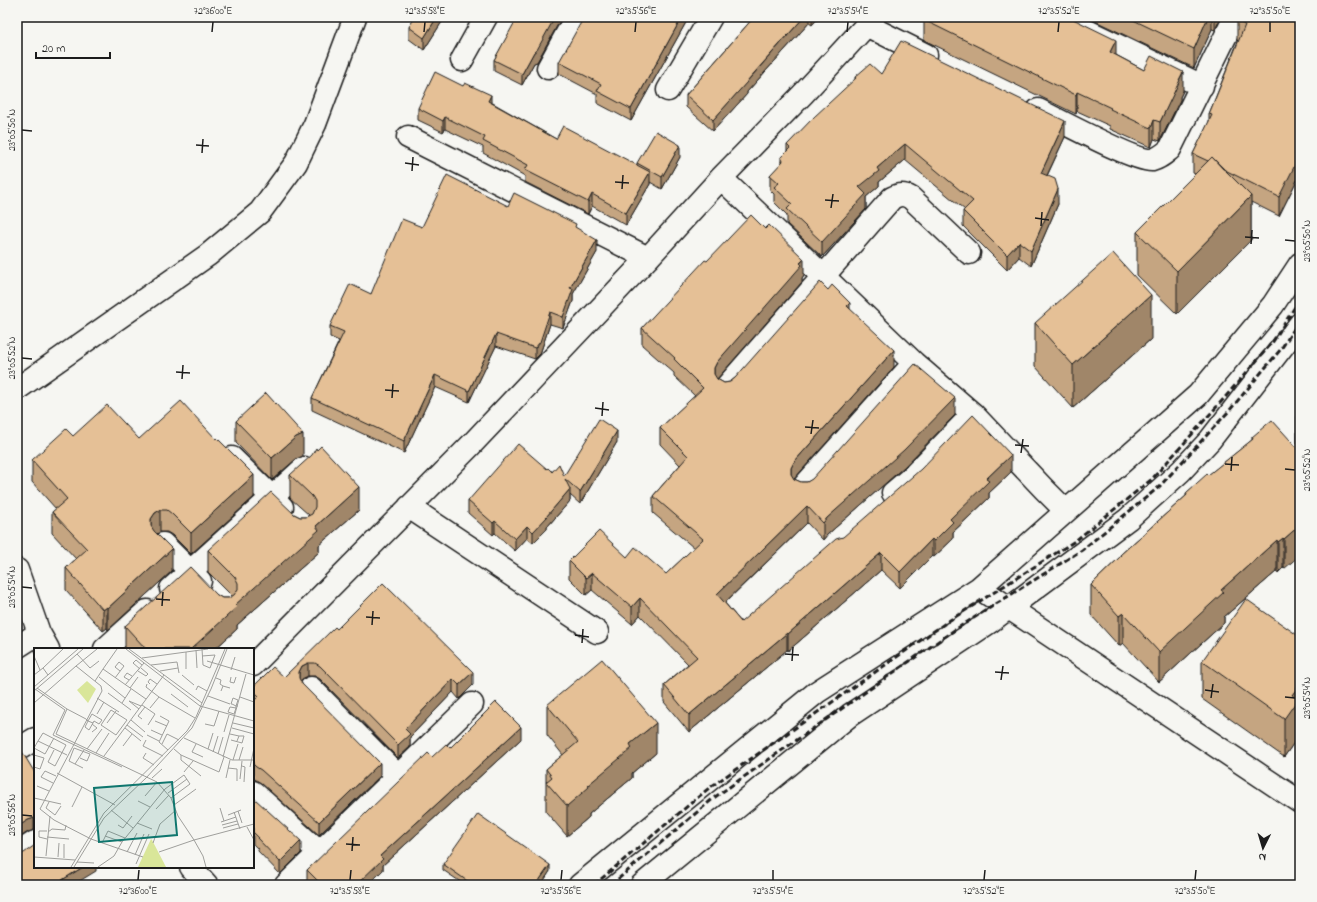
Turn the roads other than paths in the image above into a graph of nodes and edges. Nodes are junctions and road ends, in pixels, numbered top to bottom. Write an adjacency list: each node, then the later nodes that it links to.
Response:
1 (355, 17): 23 (street)
2 (486, 17): 8 (street)
3 (576, 17): 10 (street)
4 (711, 17): 12 (street)
5 (1058, 17): 11 (street)
6 (1236, 17): 11 (street)
7 (870, 21): 9 (street); 15 (street)
8 (462, 60)
9 (941, 63)
10 (548, 68)
11 (1202, 86): 13 (street)
12 (668, 90)
13 (1019, 101)
14 (408, 137): 17 (street)
15 (721, 178): 17 (street); 19 (street)
16 (969, 253): 19 (street)
17 (648, 258): 29 (street)
18 (1300, 264): 31 (street)
19 (823, 277): 21 (street); 22 (street)
20 (1300, 324): 38 (street)
21 (914, 363): 24 (street); 27 (street)
22 (726, 387)
23 (17, 389)
24 (973, 414): 30 (street); 31 (street)
25 (225, 450): 28 (street)
26 (304, 468): 28 (street)
27 (803, 487)
28 (271, 497): 32 (street); 35 (street)
29 (409, 507): 39 (street); 43 (street)
30 (877, 508)
31 (1066, 511): 36 (street)
32 (298, 522)
33 (163, 544): 35 (street)
34 (17, 570): 40 (street)
35 (190, 571): 37 (street); 42 (street)
36 (979, 588): 38 (street); 57 (street)
37 (216, 598)
38 (1008, 608): 50 (street); 58 (street)
39 (597, 632)
40 (43, 641): 41 (street)
41 (17, 647)
42 (106, 648)
43 (254, 664)
44 (311, 688): 48 (street)
45 (472, 704): 48 (street)
46 (34, 740): 47 (street)
47 (17, 750)
48 (398, 776): 52 (street)
49 (254, 793): 52 (street)
50 (1300, 802)
51 (34, 843): 53 (street)
52 (320, 853): 56 (street)
53 (17, 854)
54 (191, 868): 55 (street)
55 (207, 885)
56 (286, 885)
57 (580, 885)
58 (642, 885)

